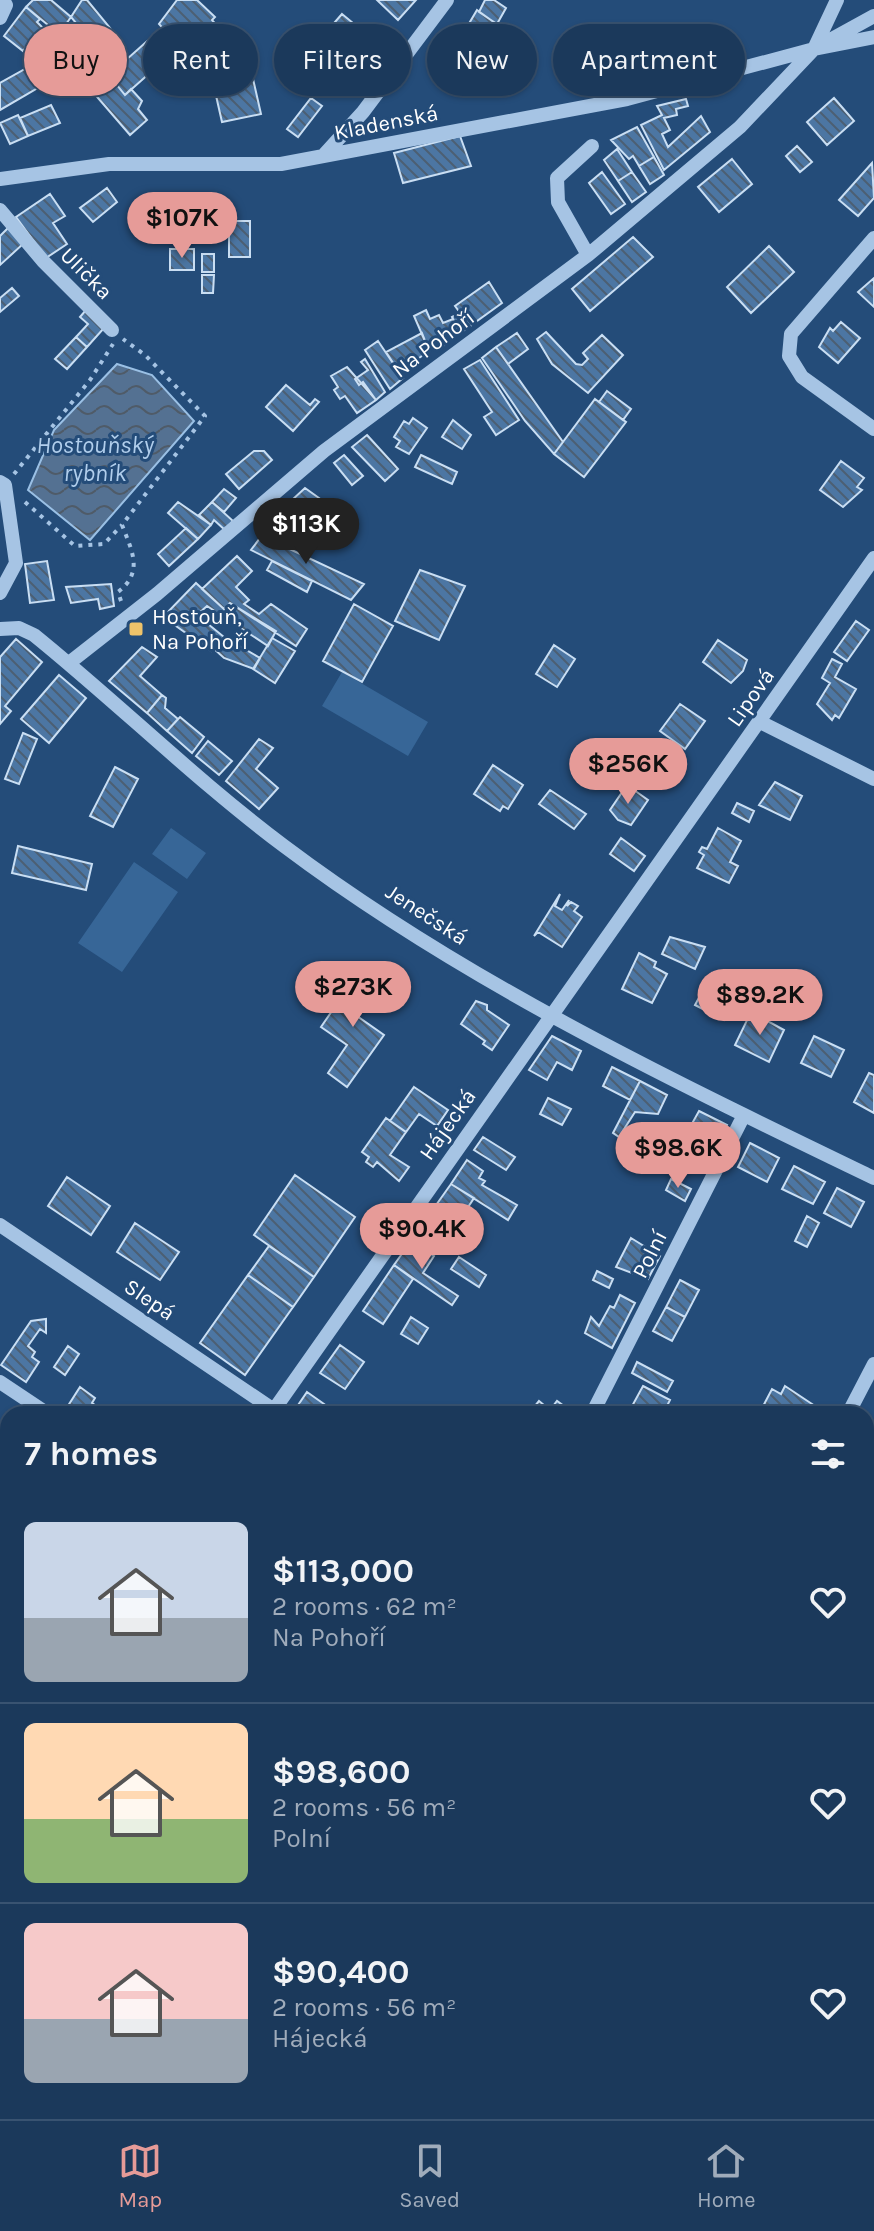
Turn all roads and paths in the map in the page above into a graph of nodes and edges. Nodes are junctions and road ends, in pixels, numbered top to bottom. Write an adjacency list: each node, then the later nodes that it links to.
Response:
1 (3, 0): 5 (street)
2 (447, 0): 9 (street)
3 (837, 0): 7 (street)
4 (874, 16): 7 (street)
5 (0, 18)
6 (874, 37): 7 (street)
7 (814, 49): 9 (street, Kladenská); 13 (street, Na Pohoří)
8 (592, 146): 13 (street)
9 (323, 156): 10 (street, Kladenská)
10 (0, 179)
11 (0, 210): 14 (street, Ulička)
12 (874, 238): 15 (street)
13 (588, 255): 20 (street, Na Pohoří)
14 (112, 330)
15 (874, 429)
16 (3, 484): 17 (path); 17 (path); 19 (street)
17 (122, 525): 20 (path)
18 (874, 558): 23 (street, Lipová)
19 (0, 593)
20 (128, 618): 22 (street, Na Pohoří)
21 (0, 629): 22 (street, Jenečská)
22 (69, 663): 25 (street, Jenečská)
23 (760, 722): 24 (street); 25 (street, Lipová)
24 (874, 779)
25 (549, 1016): 26 (street, Jenečská); 33 (street, Hájecká)
26 (744, 1115): 27 (street, Jenečská); 34 (street, Polní)
27 (874, 1178)
28 (0, 1225): 32 (street, Slepá)
29 (874, 1364): 35 (street)
30 (0, 1382): 31 (street)
31 (36, 1406)
32 (264, 1406)
33 (277, 1406)
34 (596, 1406)
35 (852, 1406)

